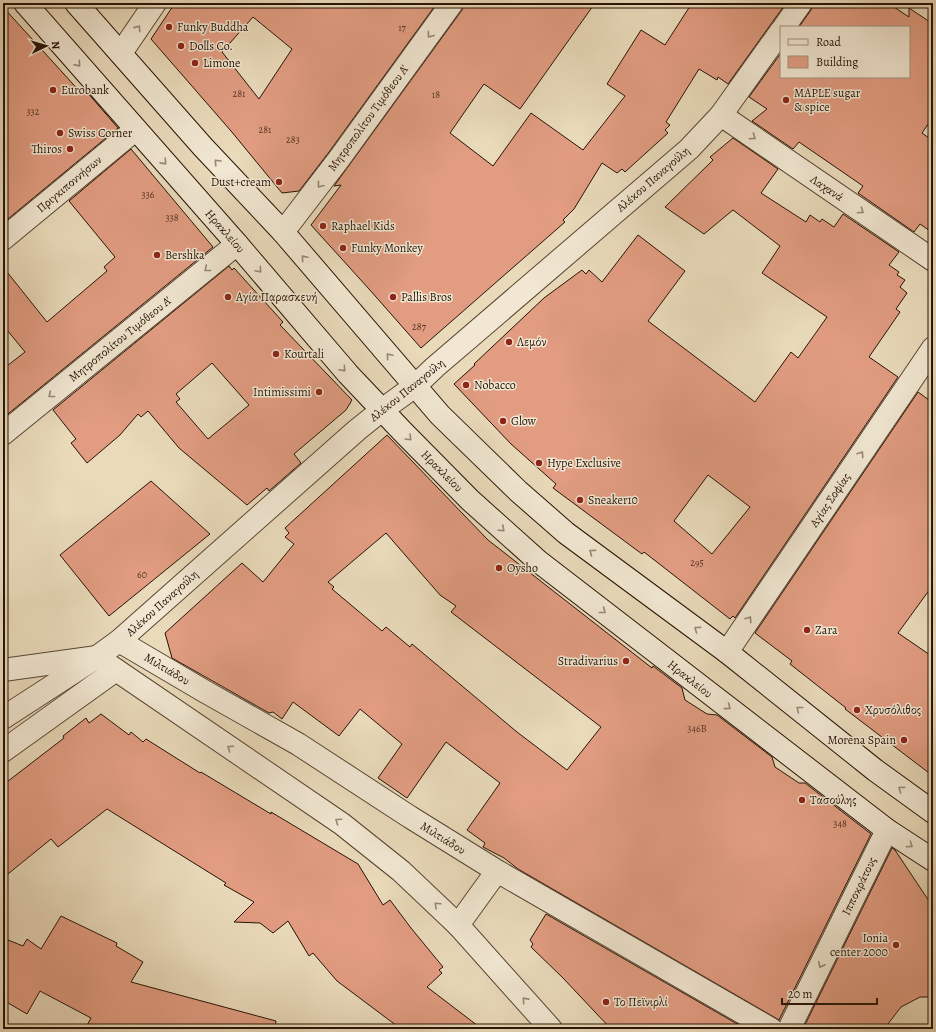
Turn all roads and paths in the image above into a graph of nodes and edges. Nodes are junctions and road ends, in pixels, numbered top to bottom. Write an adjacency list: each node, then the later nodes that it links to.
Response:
1 (25, 3): 10 (street, Ηρακλείου, one-way to 10)
2 (76, 3): 8 (street)
3 (155, 3): 8 (street, one-way to 3)
4 (452, 3): 11 (street, Μητροπολίτου Τιμόθεου Α', one-way to 11)
5 (801, 3): 6 (street)
6 (785, 26)
7 (780, 32): 9 (street, Αλέκου Παναγούλη)
8 (121, 53): 11 (street, one-way to 8)
9 (721, 116): 14 (street, Λαχανά, one-way to 14); 16 (street, Αλέκου Παναγούλη)
10 (135, 130): 12 (street, Πριγκιποννήσων); 13 (street, Ηρακλείου, one-way to 13)
11 (283, 232): 16 (street, one-way to 11)
12 (3, 239)
13 (237, 244): 17 (street, Ηρακλείου, one-way to 17); 18 (street, Μητροπολίτου Τιμόθεου Α', one-way to 18)
14 (933, 260)
15 (933, 348): 20 (street, Αγίας Σοφίας, one-way to 15)
16 (415, 386): 17 (street, Αλέκου Παναγούλη); 20 (street, one-way to 16)
17 (382, 410): 19 (street, Αλέκου Παναγούλη); 27 (street, Ηρακλείου, one-way to 27)
18 (3, 434)
19 (119, 641): 21 (street, Αλέκου Παναγούλη); 29 (street, Μιλτιάδου)
20 (727, 652): 26 (street, one-way to 20)
21 (97, 657): 22 (street); 23 (street); 24 (street, Αλέκου Παναγούλη)
22 (3, 670)
23 (116, 670): 25 (street); 30 (street, one-way to 23)
24 (3, 718)
25 (3, 751)
26 (933, 812)
27 (887, 830): 28 (street, Ηρακλείου, one-way to 28); 33 (street, Ιπποκράτους, one-way to 33)
28 (933, 860)
29 (497, 871): 30 (street); 32 (street, Μιλτιάδου)
30 (458, 925): 31 (street, one-way to 30)
31 (551, 1029)
32 (771, 1029)
33 (789, 1029)

